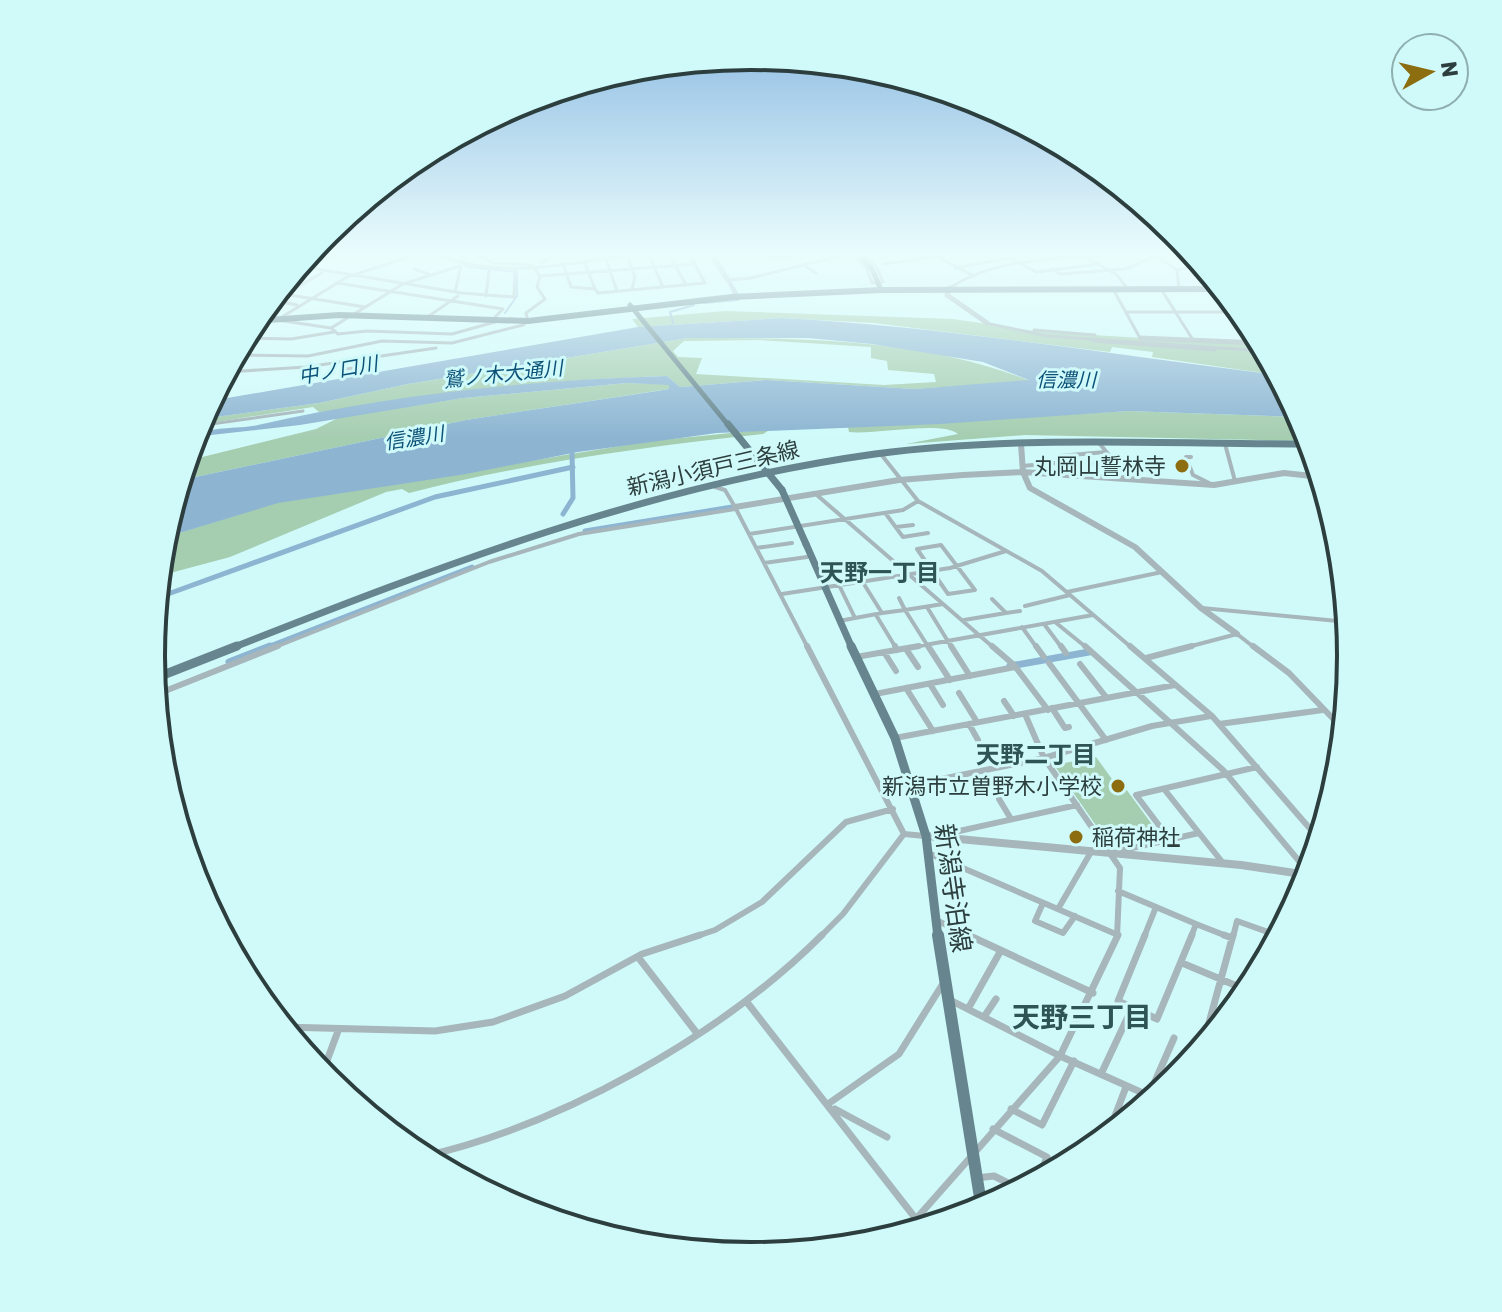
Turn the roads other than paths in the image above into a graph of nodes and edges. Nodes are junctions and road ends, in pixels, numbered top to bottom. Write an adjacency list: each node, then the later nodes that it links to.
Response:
1 (281, 316): 15 (street)
2 (323, 316): 15 (highway)
3 (352, 316): 19 (street)
4 (398, 316): 16 (highway)
5 (434, 316): 16 (highway)
6 (499, 316): 16 (street)
7 (526, 316): 17 (street)
8 (555, 316): 17 (highway)
9 (559, 316): 17 (highway)
10 (639, 316): 46 (main road)
11 (978, 316): 18 (street)
12 (1128, 316): 21 (street)
13 (1178, 316): 22 (street)
14 (272, 318): 15 (highway)
15 (278, 318): 19 (street)
16 (497, 319): 17 (highway); 19 (street)
17 (527, 320): 24 (street)
18 (989, 324): 21 (street); 25 (street)
19 (333, 330): 20 (street)
20 (259, 338)
21 (1140, 338): 22 (street)
22 (1193, 340): 23 (street)
23 (1245, 342)
24 (437, 348): 28 (street); 29 (street)
25 (1245, 351): 26 (street); 27 (street)
26 (1251, 351)
27 (1252, 354)
28 (249, 355)
29 (362, 360): 30 (street); 31 (street)
30 (341, 370)
31 (240, 371)
32 (303, 411): 33 (street)
33 (214, 424)
34 (1021, 444): 35 (main road, 新潟小須戸三条線); 39 (main road, 新潟小須戸三条線); 45 (street)
35 (1100, 444): 36 (main road, 新潟小須戸三条線); 38 (street)
36 (1225, 444): 37 (main road, 新潟小須戸三条線); 50 (street)
37 (1297, 444)
38 (1106, 452): 40 (street); 42 (street)
39 (880, 453): 46 (main road, 新潟小須戸三条線); 48 (street)
40 (1059, 456)
41 (1191, 457): 51 (street)
42 (1114, 462): 44 (street); 49 (street)
43 (1056, 463): 45 (street)
44 (1066, 466)
45 (1022, 469): 48 (street); 49 (street); 69 (street)
46 (767, 471): 53 (main road, 新潟小須戸三条線); 73 (main road, 新潟寺泊線, bridge)
47 (1308, 476): 50 (street)
48 (899, 480): 52 (street); 54 (street)
49 (1129, 480): 51 (street)
50 (1236, 482): 51 (street)
51 (1213, 485)
52 (818, 496): 55 (street); 57 (street)
53 (654, 497): 55 (street); 108 (main road, 新潟小須戸三条線)
54 (918, 501): 56 (street); 64 (street)
55 (735, 508): 61 (street); 114 (street)
56 (886, 514): 57 (street); 59 (street)
57 (846, 520): 61 (street); 70 (street)
58 (913, 525): 59 (street)
59 (896, 527): 60 (street)
60 (928, 533)
61 (749, 534): 63 (street)
62 (792, 543): 63 (street)
63 (756, 548): 66 (street)
64 (1006, 551): 67 (street); 77 (street)
65 (807, 557): 66 (street)
66 (764, 563): 76 (street)
67 (957, 566): 68 (street); 68 (street); 75 (street)
68 (932, 571): 70 (street); 75 (street)
69 (1163, 572): 77 (street); 82 (street)
70 (908, 574): 71 (street); 80 (street)
71 (862, 581): 72 (street); 85 (street)
72 (839, 585): 73 (street); 87 (street)
73 (823, 588): 76 (street); 89 (main road, 新潟寺泊線)
74 (982, 589): 75 (street)
75 (975, 590)
76 (782, 594): 144 (street)
77 (1069, 594): 84 (street); 86 (street)
78 (899, 598): 83 (street)
79 (992, 599): 84 (street)
80 (943, 604): 81 (street); 88 (street)
81 (927, 607): 83 (street); 96 (street)
82 (1201, 608): 90 (street); 94 (street)
83 (905, 610): 85 (street); 97 (street)
84 (1006, 613): 88 (street)
85 (879, 614): 87 (street); 99 (street)
86 (1094, 615): 91 (street); 103 (street)
87 (855, 618): 89 (street)
88 (963, 620): 95 (street)
89 (839, 621): 102 (main road, 新潟寺泊線)
90 (1336, 621)
91 (1055, 622): 92 (street); 115 (street)
92 (1044, 624): 93 (street); 101 (street)
93 (1022, 627): 95 (street); 120 (street)
94 (1237, 634): 103 (street); 123 (street)
95 (979, 635): 96 (street); 106 (street)
96 (948, 641): 97 (street); 109 (street)
97 (930, 645): 98 (street); 110 (street)
98 (906, 649): 99 (street); 105 (street)
99 (897, 650): 100 (street)
100 (884, 652): 102 (street); 107 (street)
101 (1066, 653)
102 (856, 657): 117 (main road, 新潟寺泊線)
103 (1145, 659): 112 (street)
104 (1080, 664): 118 (street)
105 (918, 667)
106 (1016, 667): 109 (street); 122 (street)
107 (896, 671)
108 (165, 674)
109 (970, 676): 110 (street)
110 (950, 680): 111 (street)
111 (930, 684): 113 (street); 121 (street)
112 (1176, 685): 115 (street); 126 (street)
113 (906, 688): 117 (street); 133 (street)
114 (166, 691)
115 (1143, 691): 118 (street); 128 (street)
116 (959, 693): 129 (street)
117 (875, 694): 134 (main road, 新潟寺泊線)
118 (1106, 697): 120 (street)
119 (1004, 701): 125 (street)
120 (1080, 703): 122 (street); 136 (street)
121 (943, 705)
122 (1050, 709): 124 (street); 132 (street)
123 (1324, 710): 127 (street); 131 (street)
124 (1025, 714): 125 (street); 137 (street)
125 (1014, 716): 129 (street)
126 (1212, 716): 128 (street); 131 (street)
127 (1333, 719)
128 (1173, 722): 136 (street); 139 (street)
129 (978, 723): 130 (street)
130 (969, 724): 133 (street); 135 (street)
131 (1219, 724): 138 (street)
132 (1069, 727)
133 (933, 731): 134 (street)
134 (895, 738): 140 (main road, 新潟寺泊線)
135 (978, 740)
136 (1106, 740): 137 (street)
137 (1044, 758): 140 (street); 143 (street)
138 (1258, 767): 139 (street); 146 (street)
139 (1225, 771): 141 (street); 155 (street)
140 (912, 785): 150 (main road, 新潟寺泊線)
141 (1164, 789): 147 (street); 148 (street)
142 (999, 799): 145 (street)
143 (1077, 805): 145 (street); 153 (street)
144 (893, 809): 149 (street); 169 (street)
145 (1011, 819): 150 (street)
146 (1310, 830)
147 (1164, 832)
148 (1199, 833): 154 (street); 156 (street)
149 (904, 834): 150 (street); 177 (street)
150 (929, 837): 151 (street); 152 (main road, 新潟寺泊線)
151 (1091, 852): 153 (street); 161 (street)
152 (928, 853): 159 (street); 163 (main road, 新潟寺泊線)
153 (1111, 854): 154 (street); 158 (street)
154 (1122, 855): 156 (street)
155 (1300, 861)
156 (1224, 864): 157 (street)
157 (1295, 872)
158 (1118, 891): 160 (street); 166 (street)
159 (1043, 903): 161 (street); 162 (street)
160 (1156, 907): 164 (street); 178 (street)
161 (1058, 909): 162 (street)
162 (1075, 916): 166 (street)
163 (936, 920): 168 (street); 172 (main road, 新潟寺泊線)
164 (1196, 924): 167 (street); 170 (street)
165 (1268, 932): 167 (street)
166 (1118, 935): 174 (street)
167 (1232, 938): 171 (street)
168 (1000, 952): 174 (street); 179 (street)
169 (638, 957): 183 (street); 184 (street)
170 (1182, 963): 171 (street); 178 (street)
171 (1221, 979): 173 (street); 181 (street)
172 (944, 982): 175 (main road, 新潟寺泊線); 193 (street)
173 (1236, 985)
174 (1093, 993): 186 (street)
175 (946, 998): 179 (street); 199 (main road, 新潟寺泊線)
176 (996, 999): 180 (street)
177 (746, 1001): 184 (street); 193 (street)
178 (1132, 1008): 189 (street)
179 (968, 1009): 180 (street)
180 (984, 1017): 186 (street)
181 (1210, 1021)
182 (299, 1028): 183 (street)
183 (338, 1031): 187 (street)
184 (696, 1032): 198 (street)
185 (1174, 1038): 190 (street)
186 (1060, 1056): 188 (street); 194 (street)
187 (327, 1060)
188 (1074, 1061): 189 (street); 194 (street)
189 (1101, 1072): 191 (street)
190 (1159, 1075)
191 (1126, 1087): 192 (street); 195 (street)
192 (1141, 1093)
193 (829, 1105): 197 (street); 205 (street)
194 (1011, 1109): 196 (street)
195 (1115, 1115)
196 (993, 1129): 199 (street); 200 (street)
197 (887, 1137)
198 (441, 1153)
199 (970, 1154): 201 (main road, 新潟寺泊線); 204 (street)
200 (1045, 1162)
201 (975, 1178): 202 (street); 203 (main road, 新潟寺泊線)
202 (1008, 1183)
203 (979, 1195)
204 (918, 1217)
205 (916, 1219)

